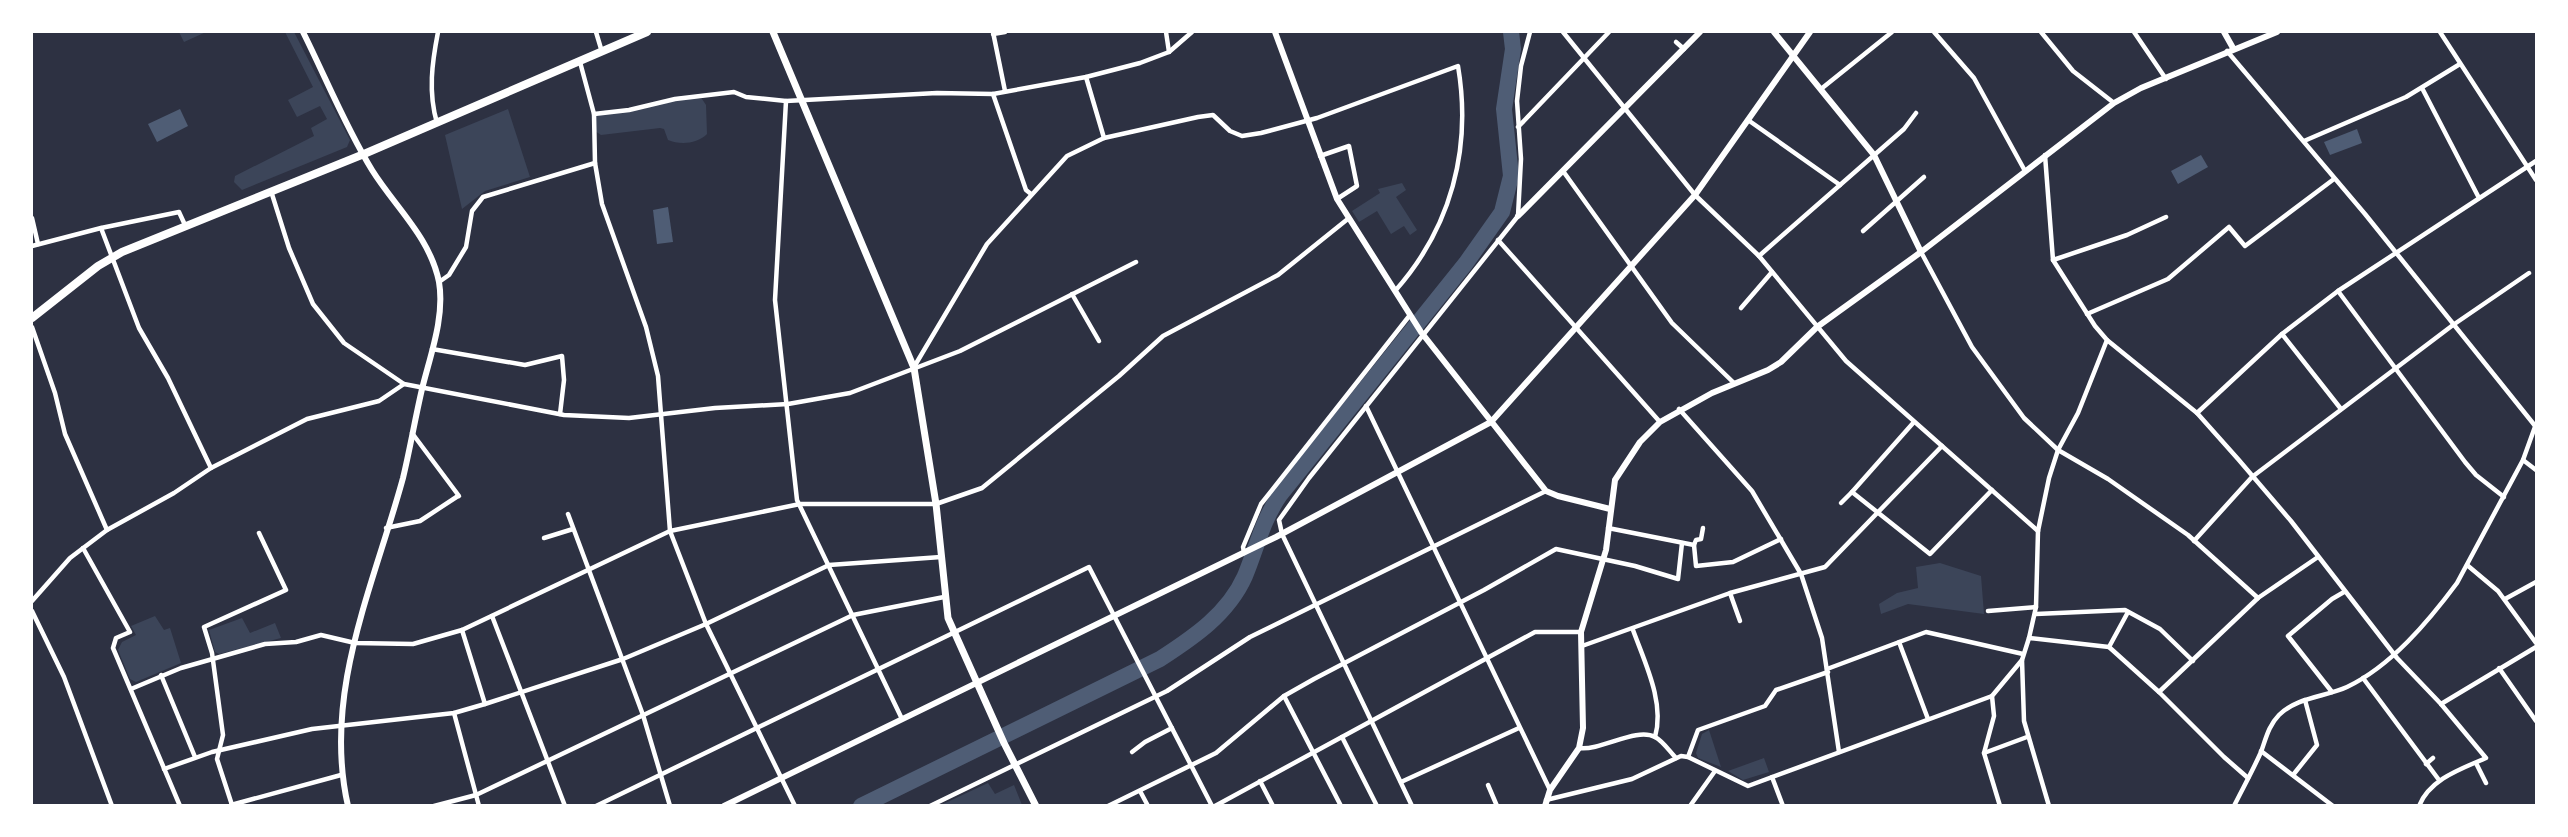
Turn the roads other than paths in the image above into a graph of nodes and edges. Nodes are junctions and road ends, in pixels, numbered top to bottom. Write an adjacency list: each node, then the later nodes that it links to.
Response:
1 (303, 32): 51 (street)
2 (438, 32): 47 (street)
3 (597, 32): 27 (street)
4 (647, 32): 27 (main road)
5 (773, 32): 39 (main road)
6 (1005, 32): 23 (street)
7 (1166, 32): 28 (street)
8 (1192, 32): 28 (street)
9 (1275, 32): 46 (street)
10 (1530, 32): 48 (street)
11 (1563, 32): 30 (street)
12 (1609, 32): 30 (street)
13 (1700, 32): 25 (street)
14 (1774, 32): 29 (street)
15 (1810, 32): 29 (street)
16 (1892, 32): 36 (street)
17 (1934, 32): 59 (street)
18 (2041, 32): 41 (street)
19 (2134, 32): 34 (street)
20 (2224, 32): 26 (street)
21 (2277, 32): 26 (street)
22 (2440, 32): 32 (street)
23 (993, 33): 37 (street)
24 (1676, 42): 25 (street)
25 (1684, 49): 42 (street)
26 (2230, 50): 34 (street); 50 (street)
27 (602, 52): 31 (main road)
28 (1169, 52): 33 (street)
29 (1793, 55): 36 (street); 45 (street)
30 (1584, 58): 42 (street); 48 (street)
31 (580, 62): 44 (street); 47 (main road)
32 (2460, 64): 35 (street); 57 (street)
33 (1086, 77): 37 (street); 49 (street)
34 (2166, 79): 41 (street)
35 (2422, 88): 50 (street); 67 (street)
36 (1821, 89): 52 (street)
37 (1005, 92): 38 (street)
38 (993, 94): 39 (street); 65 (street)
39 (801, 100): 40 (street); 106 (main road)
40 (786, 101): 44 (street); 111 (street)
41 (2114, 103): 54 (street)
42 (1624, 109): 58 (street); 66 (street)
43 (1916, 113): 52 (street)
44 (594, 114): 56 (street)
45 (1748, 120): 63 (street); 66 (street)
46 (1306, 121): 49 (street); 53 (street); 90 (street)
47 (437, 123): 51 (main road)
48 (1518, 128): 70 (street)
49 (1104, 138): 65 (street)
50 (2304, 141): 61 (street)
51 (364, 154): 64 (main road); 89 (street)
52 (1874, 155): 63 (street); 69 (street)
53 (1320, 156): 68 (street); 68 (street)
54 (2045, 156): 59 (street); 84 (street)
55 (2536, 161): 57 (street)
56 (595, 163): 89 (street); 117 (street)
57 (2528, 166): 62 (street); 67 (street)
58 (1563, 171): 70 (street); 86 (street)
59 (2025, 171): 80 (street)
60 (1924, 177): 69 (street)
61 (2334, 179): 81 (street); 94 (street)
62 (2536, 180)
63 (1840, 185): 82 (street)
64 (271, 190): 74 (main road); 109 (street)
65 (1031, 194): 106 (street)
66 (1695, 195): 82 (street); 86 (street)
67 (2479, 198): 81 (street)
68 (1337, 199): 73 (street)
69 (1897, 202): 76 (street); 80 (street)
70 (1518, 216): 77 (street)
71 (2166, 217): 84 (street)
72 (32, 218): 78 (street)
73 (1348, 218): 90 (street); 136 (street)
74 (185, 225): 75 (street); 83 (main road)
75 (101, 228): 78 (street); 83 (street)
76 (1863, 231)
77 (1498, 240): 100 (street); 101 (street)
78 (38, 244): 79 (street)
79 (32, 246)
80 (1921, 252): 99 (street); 124 (street)
81 (2395, 253): 91 (street); 97 (street)
82 (1759, 256): 87 (street)
83 (111, 258): 96 (main road); 126 (street)
84 (2053, 260): 94 (street)
85 (1136, 262): 92 (street)
86 (1632, 265): 100 (street); 108 (street)
87 (1772, 272): 93 (street); 99 (street)
88 (2529, 273): 97 (street)
89 (439, 282): 105 (street)
90 (1395, 291): 95 (street)
91 (2338, 291): 102 (street); 107 (street)
92 (1072, 294): 104 (street); 106 (street)
93 (1741, 308)
94 (2087, 314): 103 (street)
95 (1410, 316): 101 (street); 156 (street)
96 (32, 318)
97 (2453, 325): 107 (street); 121 (street)
98 (32, 327): 144 (street)
99 (1817, 327): 108 (street); 120 (street)
100 (1577, 328): 118 (street); 119 (street)
101 (1422, 333): 112 (street); 118 (street)
102 (2282, 334): 114 (street); 115 (street)
103 (2107, 340): 115 (street); 124 (street)
104 (1099, 341)
105 (432, 349): 110 (street); 116 (street)
106 (914, 368): 111 (street); 136 (main road)
107 (2396, 368): 114 (street); 133 (street)
108 (1734, 383): 113 (street)
109 (404, 384): 110 (street); 126 (street)
110 (422, 388): 116 (street); 122 (street)
111 (788, 404): 117 (street); 135 (street)
112 (1366, 406): 128 (street); 148 (street)
113 (1679, 409): 119 (street); 150 (street)
114 (2341, 409): 129 (street)
115 (2196, 413): 129 (street)
116 (560, 414): 117 (street)
117 (660, 415): 145 (street)
118 (1491, 422): 128 (street); 131 (street)
119 (1660, 422): 137 (street)
120 (1914, 422): 123 (street); 132 (street)
121 (2536, 426): 125 (street)
122 (412, 433): 140 (street); 140 (street)
123 (1942, 446): 130 (street); 138 (street)
124 (2058, 450): 146 (street); 151 (street)
125 (2523, 460): 127 (street); 133 (street)
126 (211, 468): 144 (street)
127 (2536, 470)
128 (1398, 473): 148 (street); 155 (street)
129 (2252, 477): 151 (street); 158 (street)
130 (1992, 490): 138 (street); 146 (street)
131 (1546, 491): 137 (street); 155 (street)
132 (1852, 492): 134 (street); 138 (street)
133 (2504, 497): 161 (street)
134 (1841, 503)
135 (800, 504): 136 (street); 145 (street); 160 (street)
136 (936, 504): 157 (main road)
137 (1610, 509): 141 (street)
138 (1876, 512): 163 (street)
139 (568, 514): 143 (street)
140 (387, 528): 189 (street)
141 (1608, 528): 152 (street); 159 (street)
142 (1703, 528): 153 (street)
143 (573, 529): 149 (street); 162 (street)
144 (107, 530): 154 (street)
145 (670, 531): 162 (street); 182 (street)
146 (2038, 531): 173 (street)
147 (259, 533): 196 (street)
148 (1282, 534): 156 (street); 172 (street)
149 (544, 538)
150 (1781, 539): 153 (street); 163 (street)
151 (2194, 541): 168 (street)
152 (1682, 543): 153 (street); 159 (street)
153 (1694, 545)
154 (83, 548): 170 (street); 207 (street)
155 (1434, 548): 171 (street); 172 (street)
156 (1244, 553): 180 (street)
157 (941, 557): 160 (street); 167 (main road)
158 (2318, 557): 165 (street); 168 (street)
159 (1604, 560): 171 (street); 186 (street)
160 (829, 565): 178 (street); 182 (street)
161 (2467, 565): 169 (street); 193 (street)
162 (589, 570): 179 (street); 197 (street)
163 (1801, 574): 166 (street); 202 (street)
164 (2536, 582): 169 (street)
165 (2344, 592): 193 (street); 210 (street)
166 (1730, 593): 181 (street); 184 (street)
167 (944, 597): 178 (street); 185 (main road)
168 (2258, 598): 198 (street)
169 (2505, 599): 190 (street)
170 (32, 600)
171 (1460, 603): 195 (street); 199 (street)
172 (1316, 605): 199 (street); 211 (street)
173 (2036, 607): 175 (street); 177 (street)
174 (32, 612): 265 (street)
175 (1988, 612)
176 (2128, 612): 177 (street); 192 (street); 198 (street)
177 (2036, 614): 187 (street)
178 (853, 615): 200 (street); 203 (street)
179 (492, 616): 183 (street); 208 (street)
180 (1113, 617): 185 (street); 206 (street); 211 (street)
181 (1740, 621)
182 (706, 624): 197 (street); 203 (street)
183 (462, 630): 189 (street); 215 (street)
184 (1633, 630): 191 (street); 228 (street)
185 (952, 632): 200 (street); 206 (main road)
186 (1581, 632): 191 (street); 195 (street)
187 (2029, 638): 192 (street); 194 (street)
188 (1899, 642): 194 (street); 202 (street); 220 (street)
189 (355, 643): 196 (street); 223 (street)
190 (2536, 645): 201 (street)
191 (1582, 646): 230 (street)
192 (2109, 647): 209 (street)
193 (2395, 654): 205 (street); 216 (street)
194 (2022, 657): 213 (street); 229 (street)
195 (1486, 658): 221 (street); 226 (street)
196 (213, 660): 204 (street); 231 (street)
197 (622, 660): 208 (street); 218 (street)
198 (2193, 661): 209 (street)
199 (1344, 664): 212 (street); 221 (street)
200 (878, 668): 219 (street); 224 (street)
201 (2499, 668): 216 (street); 222 (street)
202 (1828, 671): 235 (street); 238 (street)
203 (730, 674): 218 (street); 224 (street)
204 (161, 675): 207 (street); 237 (street)
205 (2363, 678): 210 (street); 243 (street)
206 (976, 684): 219 (street); 244 (main road)
207 (131, 689): 246 (street)
208 (523, 692): 215 (street); 241 (street)
209 (2159, 692): 253 (street)
210 (2332, 692): 214 (street)
211 (1155, 696): 225 (street); 244 (street)
212 (1284, 696): 234 (street); 245 (street)
213 (1992, 696): 220 (street); 236 (street)
214 (2305, 700): 232 (street); 250 (street)
215 (485, 704): 217 (street)
216 (2441, 704): 242 (street)
217 (454, 713): 223 (street); 261 (street)
218 (643, 715): 241 (street); 249 (street)
219 (902, 719): 251 (street)
220 (1928, 719): 235 (street)
221 (1372, 721): 227 (street); 256 (street)
222 (2536, 721)
223 (340, 725): 231 (street); 248 (street)
224 (757, 727): 249 (street); 251 (street)
225 (1172, 728): 233 (street); 245 (street)
226 (1519, 728): 256 (street); 260 (street)
227 (1342, 737): 234 (street); 283 (street)
228 (1656, 737): 230 (street); 239 (street)
229 (2027, 737): 236 (street); 289 (street)
230 (1579, 748): 260 (street)
231 (219, 750): 237 (street); 264 (street)
232 (2261, 751): 250 (street); 253 (street)
233 (1132, 752)
234 (1313, 752): 255 (street); 282 (street)
235 (1839, 752): 252 (street)
236 (1984, 753): 288 (street)
237 (195, 757): 246 (street)
238 (1688, 757): 239 (street); 247 (street)
239 (1676, 758): 263 (street)
240 (2433, 758): 243 (street)
241 (549, 760): 261 (street); 271 (street)
242 (2476, 763): 254 (street); 257 (street)
243 (2426, 764): 254 (street)
244 (1014, 765): 276 (street); 277 (main road)
245 (1192, 766): 259 (street); 280 (street)
246 (164, 769): 266 (street)
247 (1714, 771): 252 (street); 286 (street)
248 (341, 774): 262 (street); 268 (street)
249 (660, 774): 272 (street); 273 (street)
250 (2293, 775): 291 (street)
251 (782, 777): 274 (street); 275 (street)
252 (1772, 777): 287 (street)
253 (2248, 778): 290 (street)
254 (2439, 780): 292 (street)
255 (1260, 781): 280 (street); 281 (street)
256 (1401, 782): 284 (street)
257 (2486, 783)
258 (1488, 785): 285 (street)
259 (1140, 790): 278 (street); 279 (street)
260 (1550, 790): 263 (street)
261 (476, 795): 269 (street); 270 (street)
262 (253, 798): 264 (street); 267 (street)
263 (1545, 803)
264 (230, 805)
265 (112, 806)
266 (180, 806)
267 (256, 806)
268 (348, 806)
269 (434, 806)
270 (479, 806)
271 (565, 806)
272 (596, 806)
273 (670, 806)
274 (724, 806)
275 (795, 806)
276 (930, 806)
277 (1036, 806)
278 (1108, 806)
279 (1148, 806)
280 (1213, 806)
281 (1273, 806)
282 (1341, 806)
283 (1377, 806)
284 (1412, 806)
285 (1497, 806)
286 (1690, 806)
287 (1783, 806)
288 (2000, 806)
289 (2049, 806)
290 (2234, 806)
291 (2333, 806)
292 (2419, 806)

